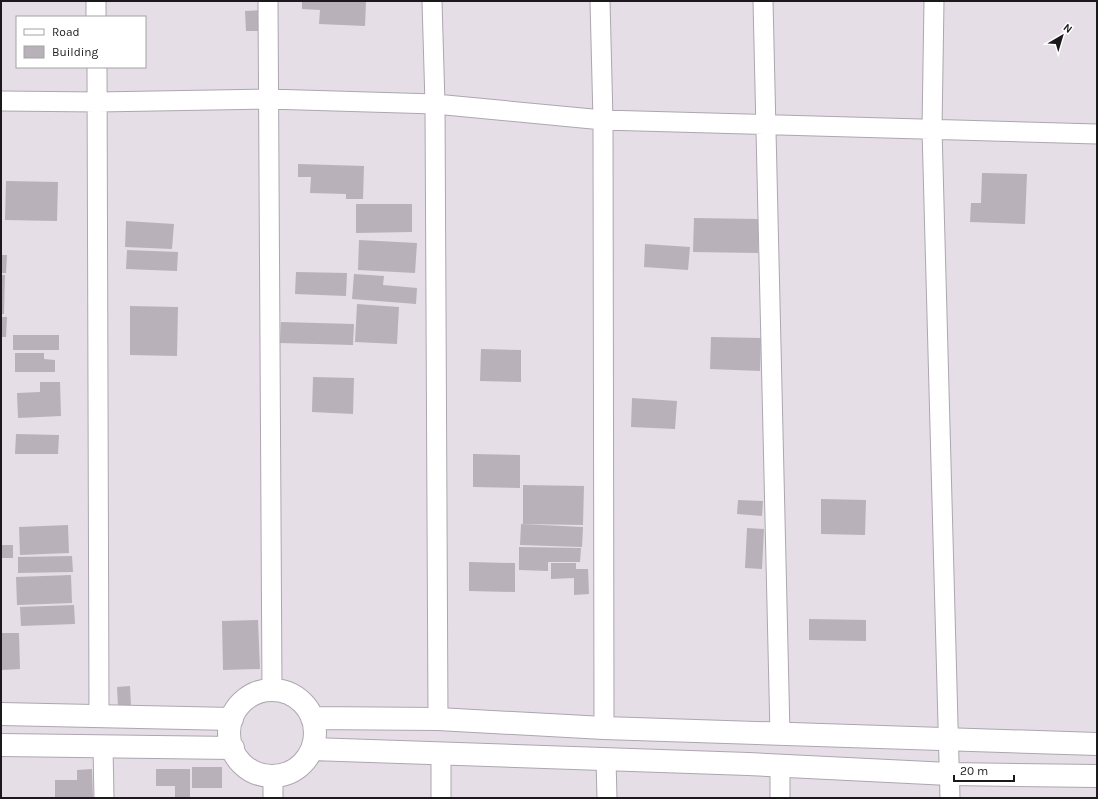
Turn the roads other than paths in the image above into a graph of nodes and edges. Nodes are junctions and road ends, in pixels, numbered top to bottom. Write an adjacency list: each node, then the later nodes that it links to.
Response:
1 (96, 1): 7 (street)
2 (268, 1): 9 (street)
3 (432, 1): 12 (street)
4 (600, 1): 13 (street)
5 (763, 1): 14 (street)
6 (934, 1): 15 (street)
7 (96, 16)
8 (97, 68): 11 (street)
9 (268, 99): 11 (street); 12 (street); 17 (street)
10 (1, 100): 11 (street)
11 (98, 102): 19 (street)
12 (435, 104): 13 (street); 22 (street)
13 (603, 120): 14 (street); 23 (street)
14 (765, 124): 15 (street); 24 (street)
15 (932, 129): 16 (street); 25 (street)
16 (1097, 134)
17 (272, 690): 20 (street); 21 (street)
18 (1, 714): 19 (street)
19 (99, 716): 21 (street)
20 (312, 718): 22 (street); 30 (street)
21 (232, 719): 29 (street)
22 (438, 719): 23 (street)
23 (604, 728): 24 (street)
24 (780, 734): 25 (street)
25 (948, 740): 27 (street); 34 (street)
26 (1, 744): 28 (street)
27 (1097, 744)
28 (103, 747): 29 (street); 37 (street)
29 (233, 748): 35 (street)
30 (312, 749): 31 (street); 35 (street)
31 (440, 754): 32 (street); 39 (street)
32 (606, 760): 33 (street); 40 (street)
33 (780, 766): 34 (street); 41 (street)
34 (949, 774): 36 (street); 42 (street)
35 (272, 776): 38 (street)
36 (1097, 776)
37 (104, 798)
38 (273, 798)
39 (441, 798)
40 (607, 798)
41 (780, 798)
42 (950, 798)

